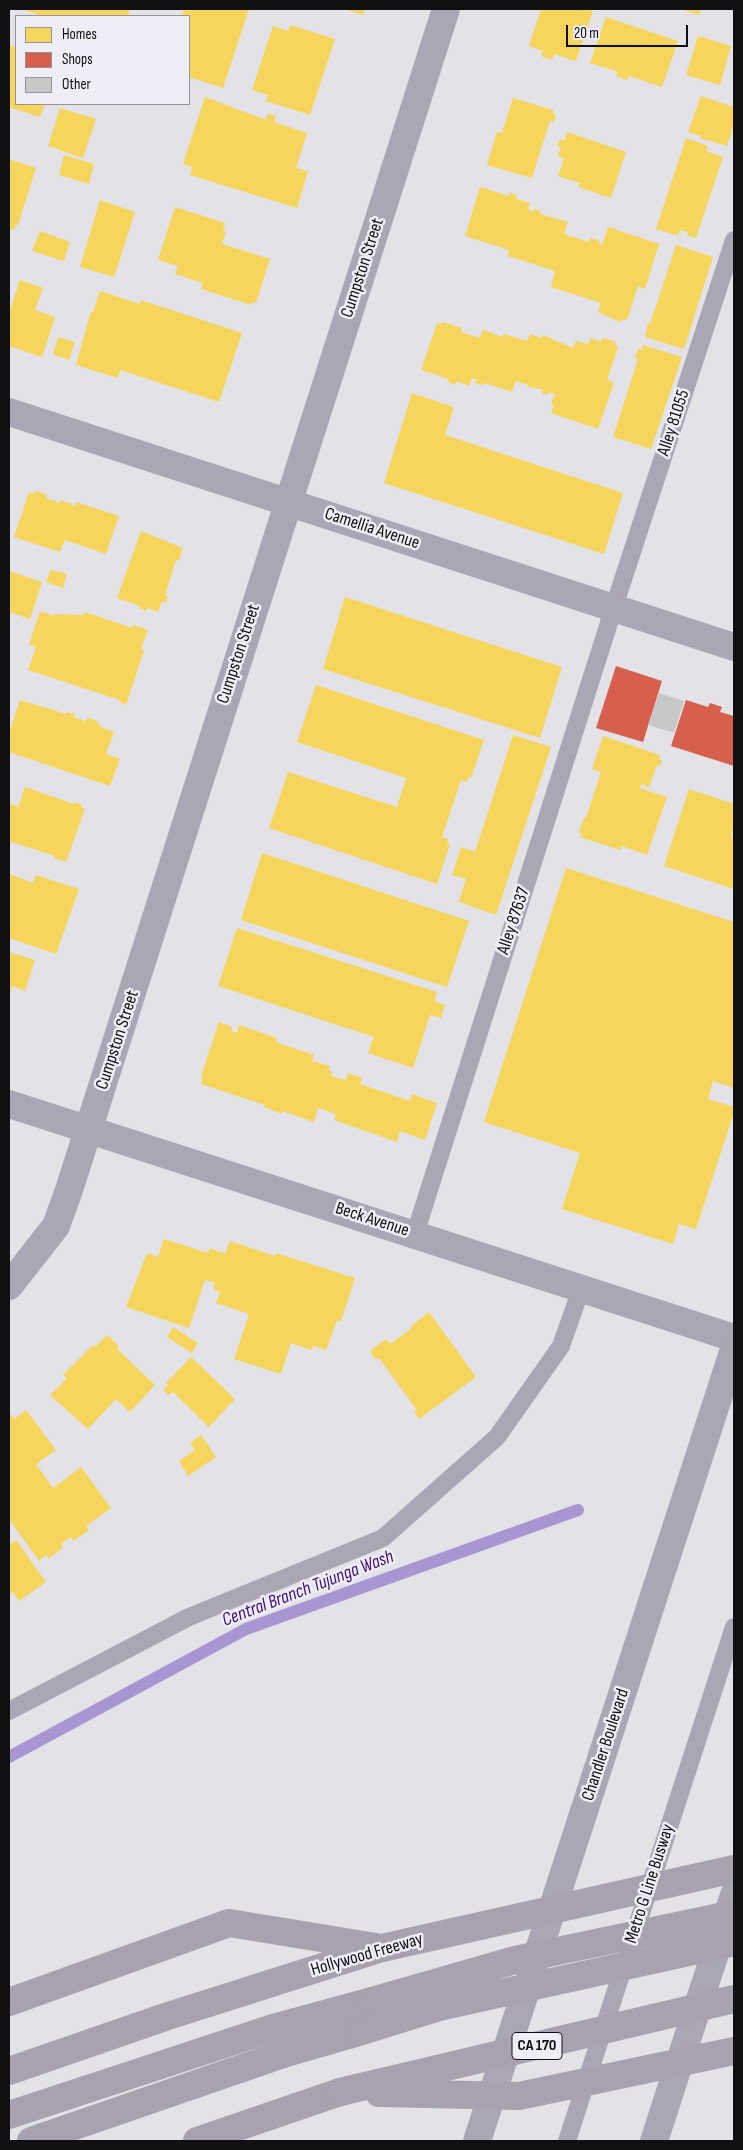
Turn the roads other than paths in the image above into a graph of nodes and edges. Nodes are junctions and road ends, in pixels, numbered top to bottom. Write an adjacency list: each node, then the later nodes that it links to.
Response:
1 (446, 9): 4 (street, Cumpston Street)
2 (734, 240): 5 (lane, Alley 81055)
3 (9, 412): 4 (street, Camellia Avenue)
4 (288, 502): 5 (street, Camellia Avenue); 8 (street, Cumpston Street)
5 (614, 608): 6 (street, Camellia Avenue); 9 (lane, Alley 87637)
6 (734, 647)
7 (9, 1104): 8 (street, Beck Avenue)
8 (89, 1130): 9 (street, Beck Avenue); 10 (street, Cumpston Street)
9 (415, 1234): 11 (street, Beck Avenue)
10 (9, 1286)
11 (581, 1289): 12 (street, Beck Avenue); 15 (lane)
12 (734, 1338)
13 (734, 1349): 29 (street, Chandler Boulevard)
14 (734, 1627): 30 (lane, Metro G Line Busway)
15 (9, 1711)
16 (734, 1869): 20 (highway, Hollywood Freeway, bridge)
17 (734, 1895): 31 (street)
18 (734, 1914): 26 (highway, bridge)
19 (734, 1942): 27 (highway, bridge)
20 (382, 1948): 22 (highway); 24 (highway, Hollywood Freeway)
21 (734, 1999): 25 (highway, CA 170, bridge)
22 (9, 2002)
23 (734, 2052): 25 (highway, bridge)
24 (9, 2071)
25 (340, 2092): 28 (highway, CA 170)
26 (9, 2115)
27 (31, 2141)
28 (197, 2141)
29 (477, 2141)
30 (567, 2141)
31 (654, 2141)

